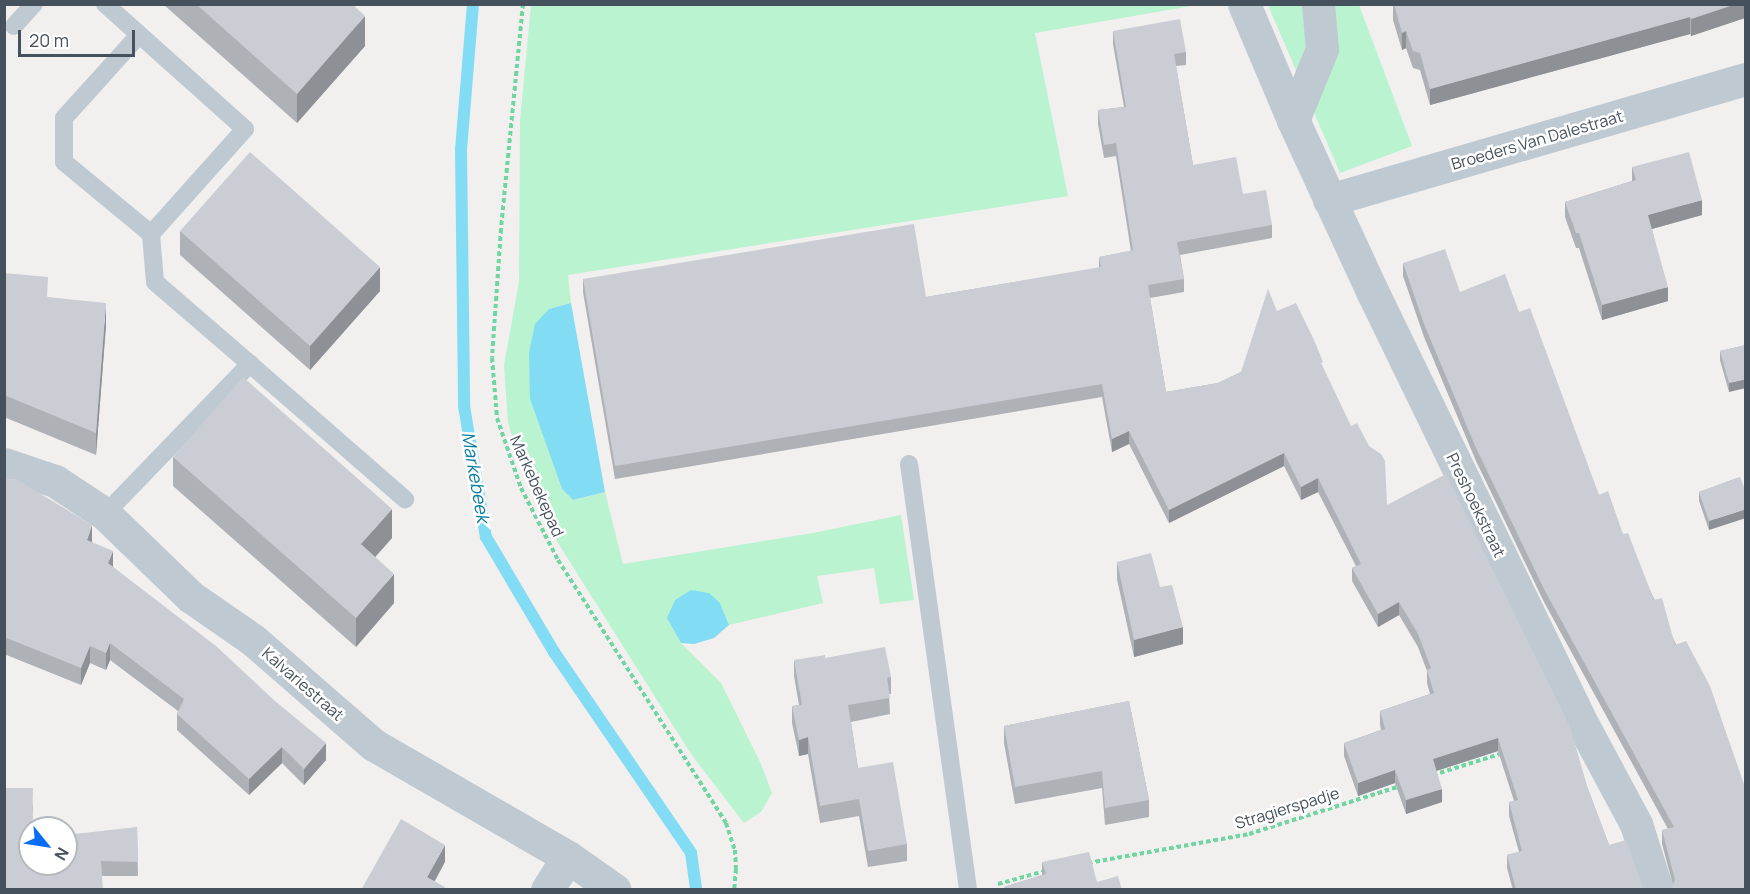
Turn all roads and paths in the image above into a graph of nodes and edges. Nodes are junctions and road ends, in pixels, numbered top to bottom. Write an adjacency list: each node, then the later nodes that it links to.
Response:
1 (34, 4): 6 (lane)
2 (105, 4): 7 (lane)
3 (523, 4): 25 (path, Markebekepad)
4 (1244, 4): 9 (street, Preshoekstraat)
5 (1318, 4): 9 (street)
6 (14, 26)
7 (139, 35): 11 (lane); 11 (lane)
8 (1746, 79): 10 (street, Broeders Van Dalestraat)
9 (1293, 120): 10 (street, Preshoekstraat)
10 (1329, 200): 28 (street, Preshoekstraat)
11 (151, 234): 12 (lane)
12 (250, 364): 15 (lane); 16 (lane)
13 (4, 464): 16 (street, Kalvariestraat)
14 (909, 464): 26 (lane)
15 (405, 499)
16 (105, 514): 20 (street, Kalvariestraat)
17 (1506, 752): 18 (path)
18 (1428, 777)
19 (1405, 784): 21 (path, Stragierspadje)
20 (568, 856): 23 (street); 24 (street, Kalvariestraat)
21 (1079, 865)
22 (1056, 869): 27 (path)
23 (548, 890)
24 (615, 890)
25 (734, 890)
26 (968, 890)
27 (993, 890)
28 (1657, 890)

